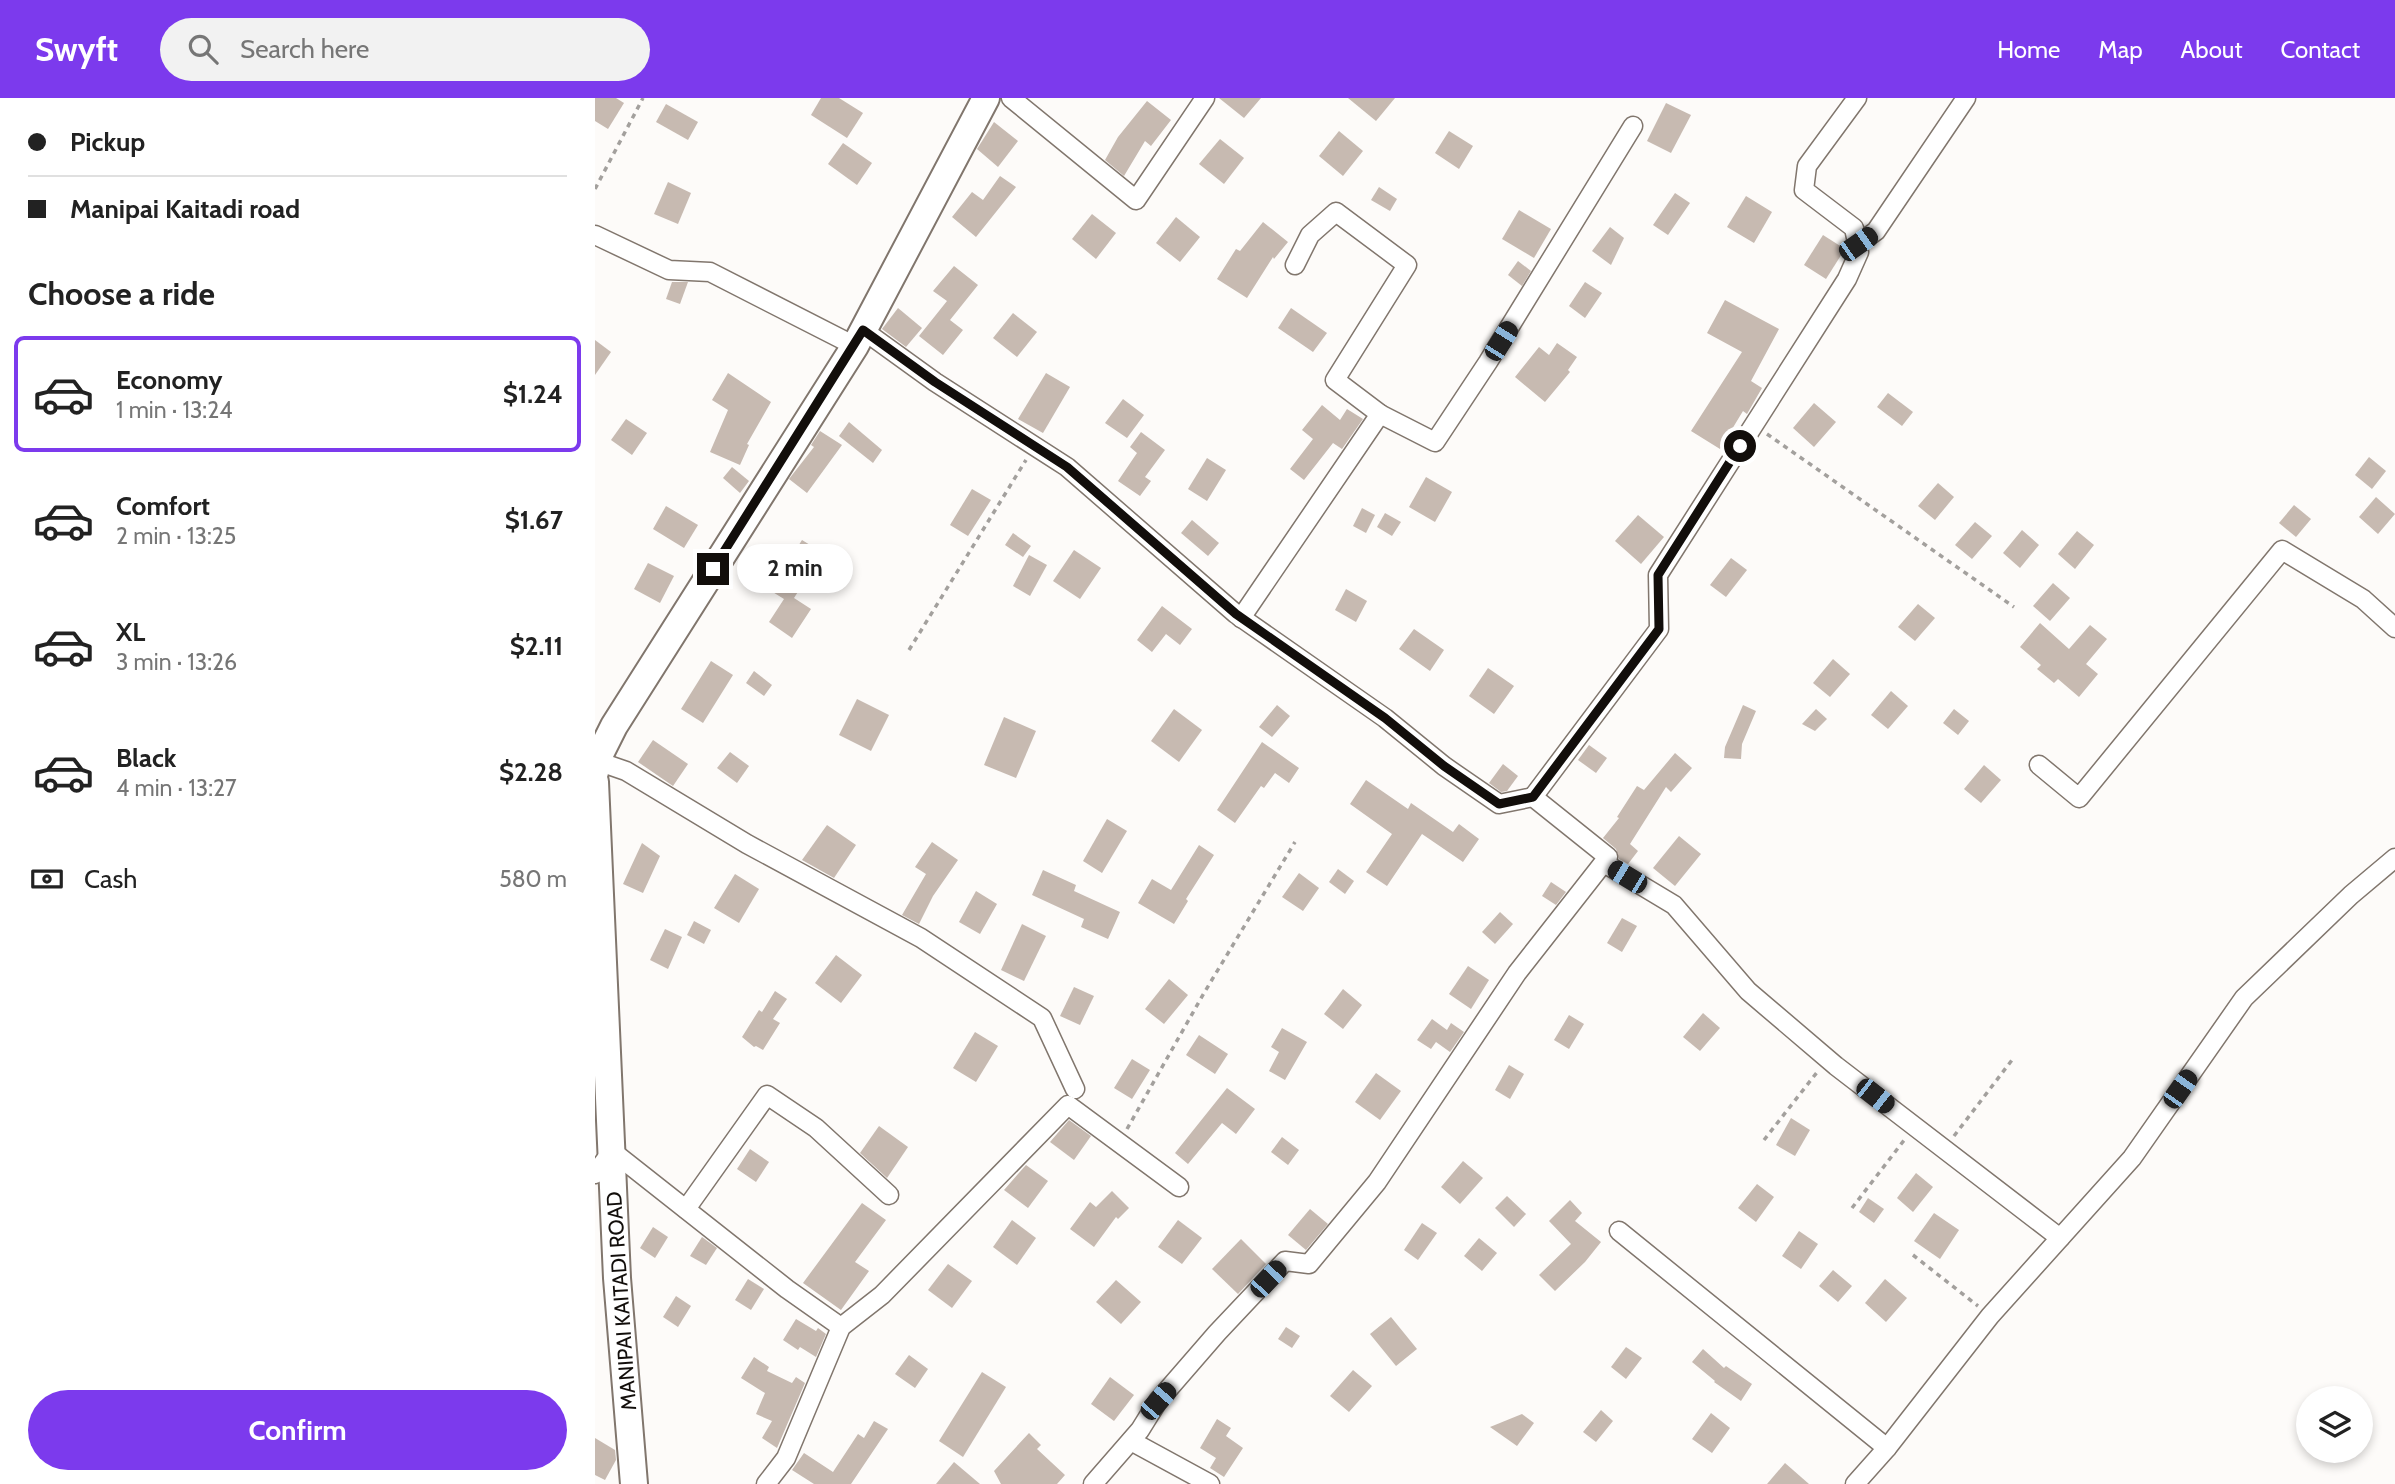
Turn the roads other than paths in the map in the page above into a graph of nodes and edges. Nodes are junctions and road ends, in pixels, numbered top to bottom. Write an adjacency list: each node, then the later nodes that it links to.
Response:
1 (986, 98): 10 (main road, MANIPAI KAITADI ROAD)
2 (1011, 98): 3 (street)
3 (1205, 98)
4 (1857, 98): 8 (street)
5 (1966, 98): 8 (street)
6 (1633, 126): 11 (street)
7 (595, 235): 10 (street)
8 (1858, 244): 16 (street)
9 (1295, 265): 11 (street)
10 (859, 338): 12 (street); 15 (main road, MANIPAI KAITADI ROAD)
11 (1380, 414): 12 (street)
12 (1241, 618): 16 (street)
13 (2395, 628): 14 (street)
14 (2039, 765)
15 (596, 766): 19 (street); 20 (main road, MANIPAI KAITADI ROAD)
16 (1533, 797): 18 (street)
17 (2395, 858): 26 (street)
18 (1604, 863): 26 (street); 28 (street)
19 (1075, 1089)
20 (612, 1151): 21 (street); 24 (street); 30 (main road, MANIPAI KAITADI ROAD)
21 (595, 1174)
22 (1179, 1187): 27 (street)
23 (889, 1195): 24 (street)
24 (686, 1209): 27 (street)
25 (1619, 1231): 29 (street)
26 (2060, 1238): 29 (street)
27 (841, 1327): 31 (street)
28 (1131, 1441): 32 (street); 33 (street)
29 (1887, 1448): 34 (street)
30 (634, 1484)
31 (766, 1484)
32 (1093, 1484)
33 (1210, 1484)
34 (1855, 1484)

